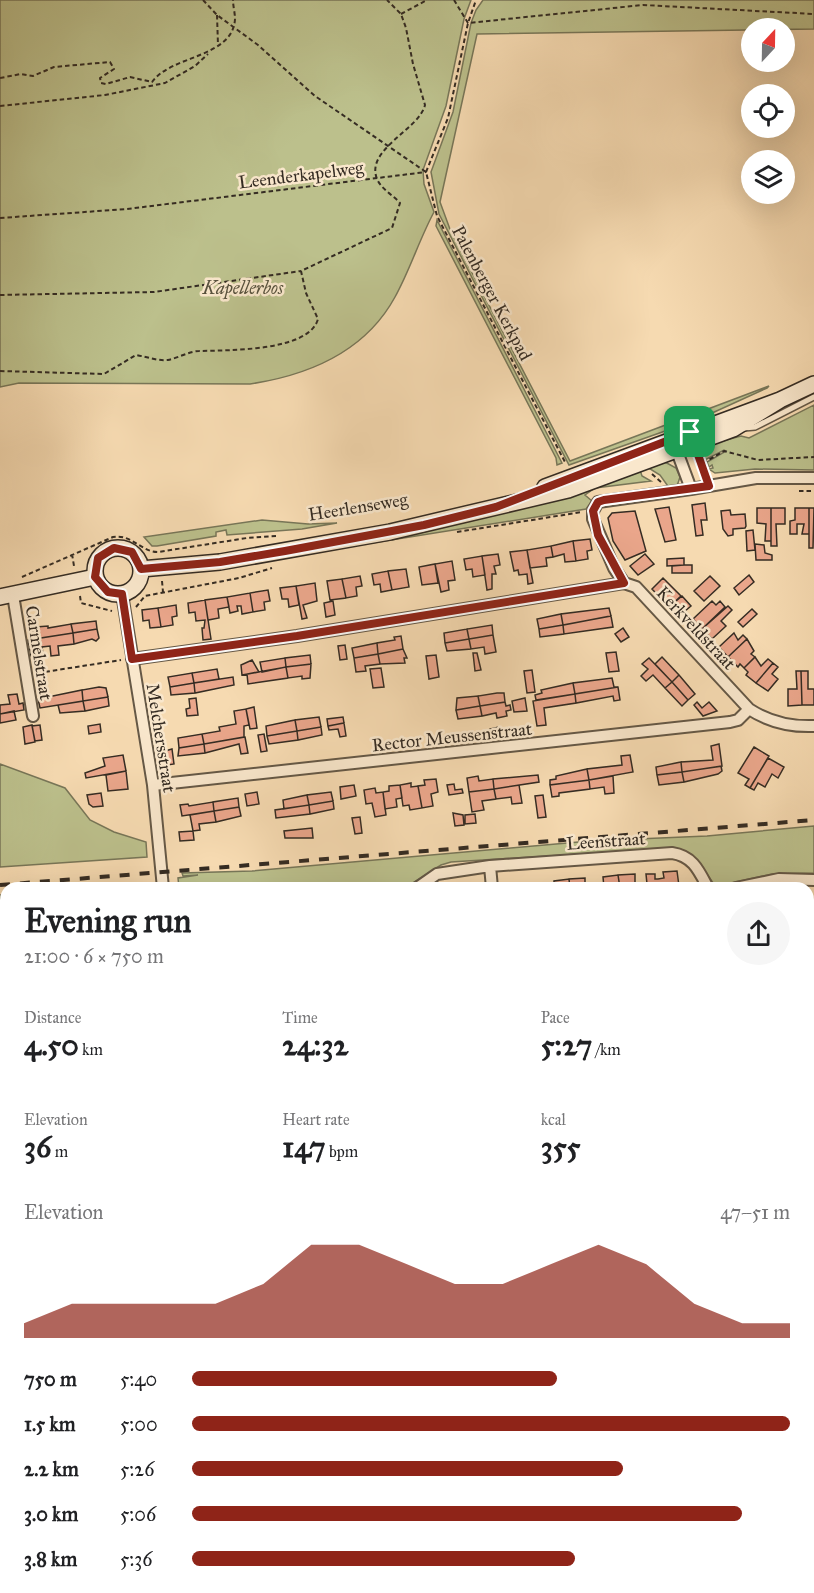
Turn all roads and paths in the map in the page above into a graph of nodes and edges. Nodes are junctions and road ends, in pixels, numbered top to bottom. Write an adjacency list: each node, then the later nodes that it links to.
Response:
1 (233, 0): 11 (path)
2 (387, 0): 7 (path)
3 (427, 0): 7 (path)
4 (454, 0): 10 (path)
5 (476, 0): 10 (path)
6 (205, 1): 9 (path)
7 (400, 14): 16 (path)
8 (814, 14): 10 (path)
9 (217, 15): 11 (path); 12 (path)
10 (468, 23): 17 (path)
11 (233, 26): 12 (path); 16 (path)
12 (218, 45): 13 (path)
13 (209, 52): 14 (path); 15 (path)
14 (0, 78)
15 (0, 106)
16 (387, 146): 17 (path); 18 (path)
17 (426, 172): 18 (path, Leenderkapelweg); 31 (path, Palenberger Kerkpad)
18 (378, 180): 19 (path, Leenderkapelweg); 20 (path)
19 (0, 219)
20 (301, 270): 21 (path); 22 (path)
21 (0, 295)
22 (0, 371)
23 (814, 384): 25 (main road, Heerlenseweg)
24 (814, 397): 26 (lane, Heerlenseweg)
25 (780, 400): 26 (main road, Heerlenseweg); 28 (main road, Heerlenseweg)
26 (733, 429): 27 (main road, Heerlenseweg)
27 (695, 444): 28 (main road, Heerlenseweg); 30 (path)
28 (674, 445): 34 (street); 38 (main road, Heerlenseweg)
29 (814, 457): 30 (path)
30 (703, 463): 33 (path)
31 (566, 464)
32 (814, 478): 33 (street)
33 (709, 486): 34 (street)
34 (691, 489): 41 (street, Kerkveldstraat)
35 (790, 491): 36 (path)
36 (814, 491)
37 (281, 536): 40 (path)
38 (141, 569): 39 (main road); 43 (main road)
39 (95, 577): 43 (main road); 44 (main road)
40 (19, 579)
41 (624, 583): 46 (street); 48 (street, Kerkveldstraat)
42 (163, 592): 45 (path)
43 (122, 594): 45 (street, Melchersstraat)
44 (6, 596): 47 (street, Carmelstraat)
45 (125, 613): 46 (street, Melchersstraat)
46 (132, 659): 47 (path); 51 (street, Melchersstraat)
47 (26, 675): 49 (street, Carmelstraat)
48 (749, 709): 50 (street, Kerkveldstraat); 51 (street, Rector Meussenstraat)
49 (33, 716)
50 (814, 726)
51 (153, 785): 54 (street, Melchersstraat)
52 (490, 866): 55 (street, Leenstraat); 56 (street); 57 (street, Leenstraat)
53 (814, 880): 58 (street)
54 (162, 882)
55 (426, 882)
56 (491, 882)
57 (705, 882)
58 (765, 882)

